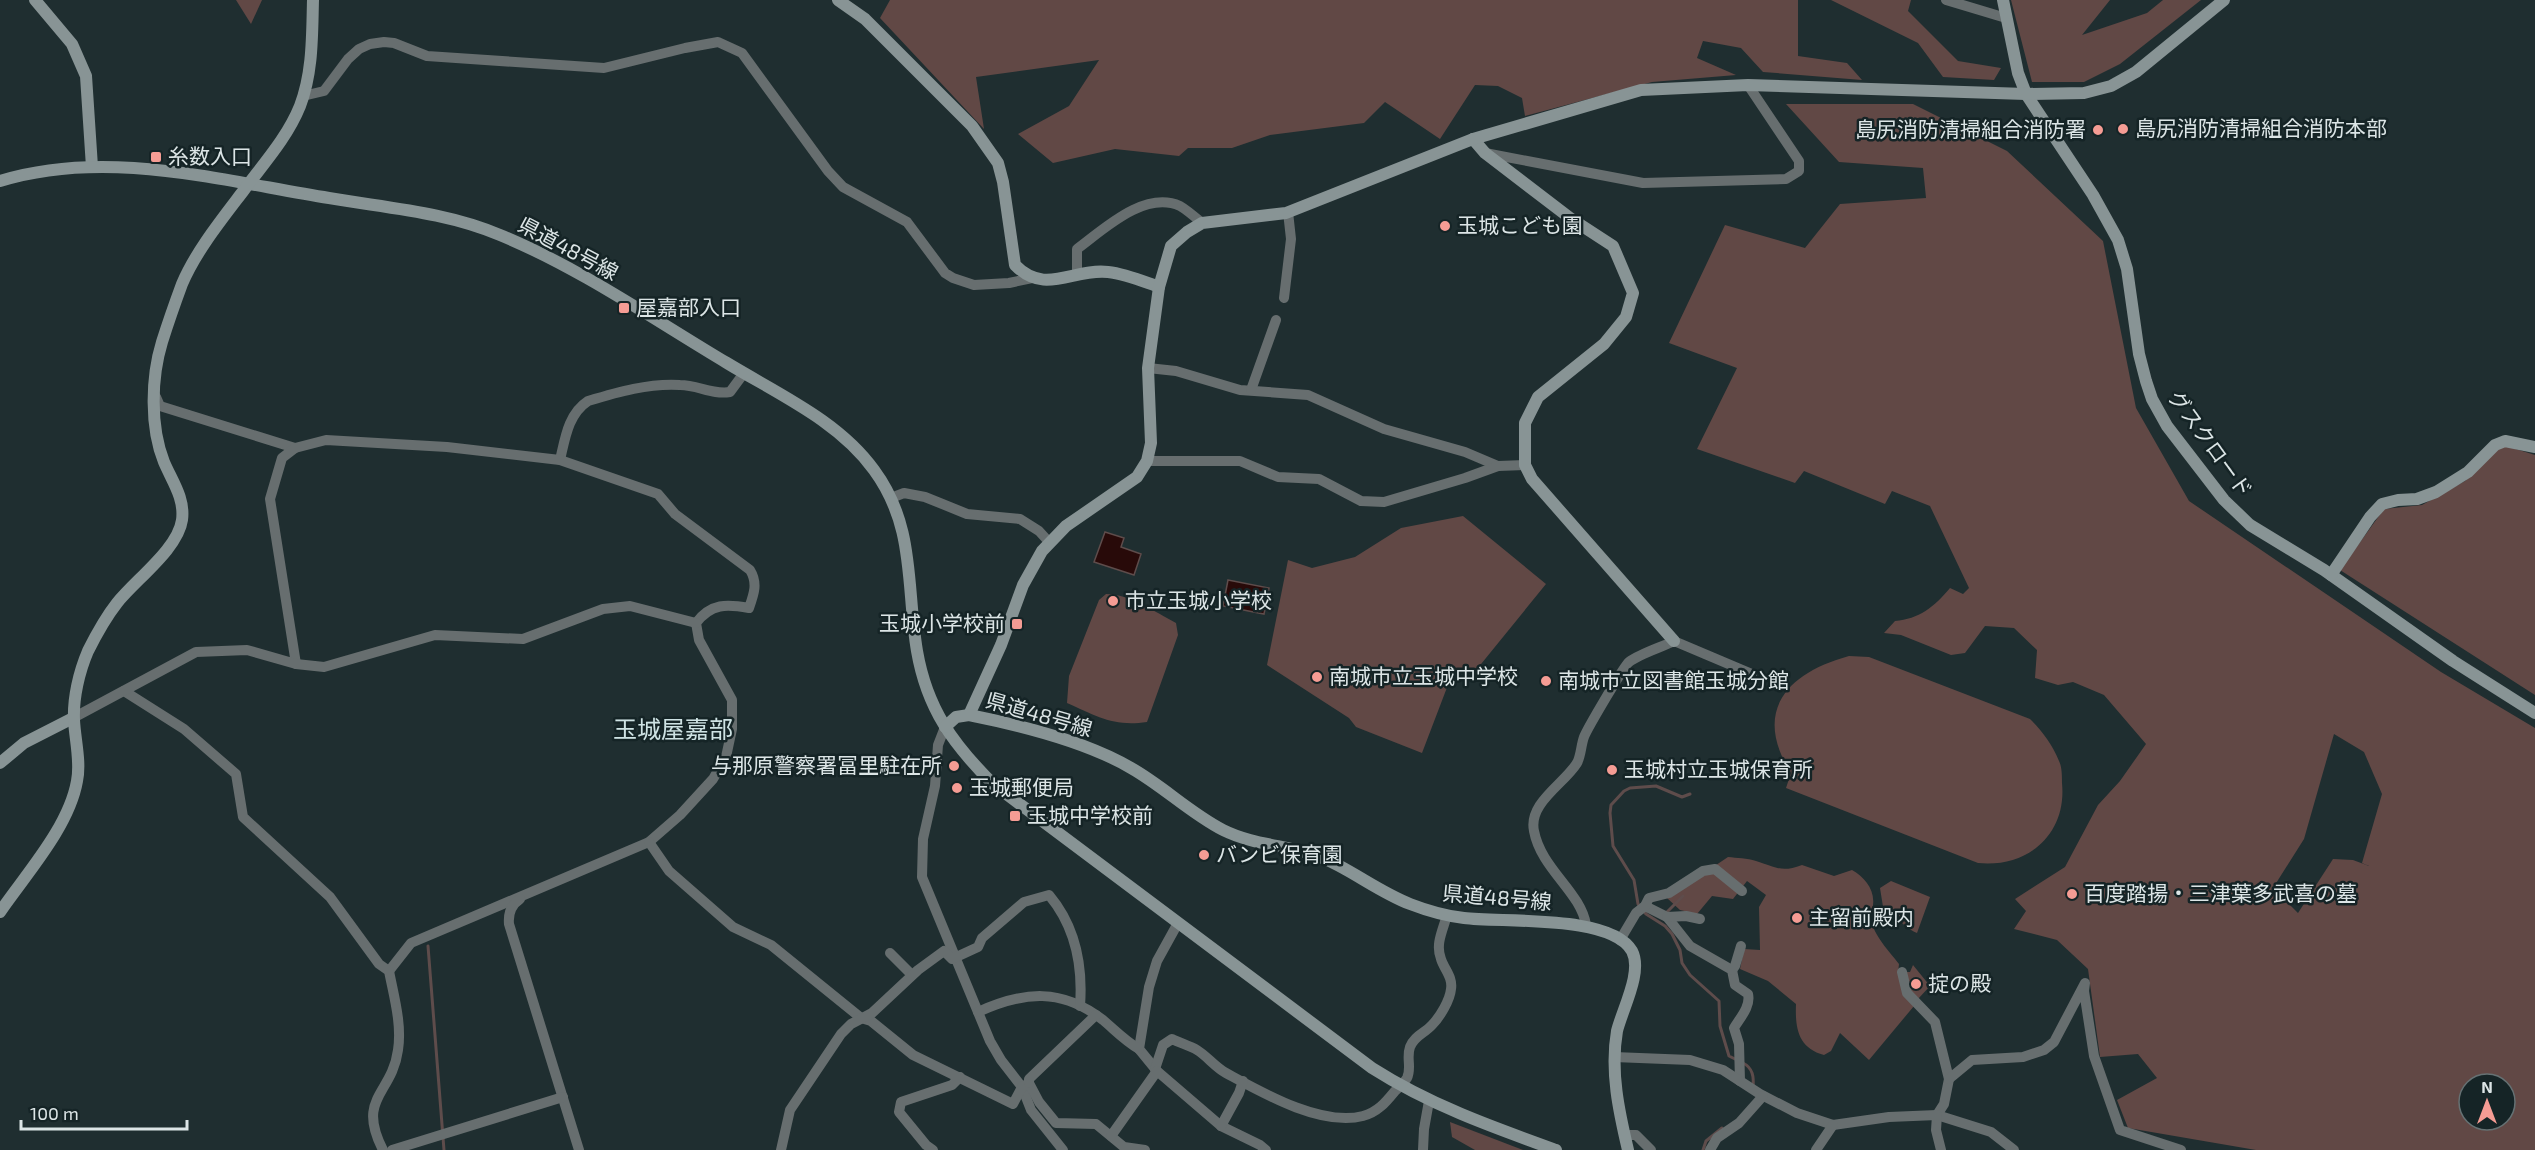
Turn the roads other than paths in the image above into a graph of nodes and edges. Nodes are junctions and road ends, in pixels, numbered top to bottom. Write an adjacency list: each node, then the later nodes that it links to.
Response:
1 (35, 0): 13 (street)
2 (313, 0): 10 (street)
3 (838, 0): 19 (street)
4 (1946, 0): 7 (street)
5 (2003, 0): 7 (street, グスクロード)
6 (2224, 0): 9 (street)
7 (2006, 18): 9 (street, グスクロード)
8 (1748, 85): 9 (street); 11 (street); 12 (street)
9 (2026, 94): 35 (street, グスクロード)
10 (303, 96): 15 (street); 19 (street)
11 (1473, 139): 12 (street); 16 (street)
12 (1485, 153): 31 (street)
13 (92, 167): 14 (street, 県道48号線); 15 (street, 県道48号線)
14 (0, 181)
15 (248, 185): 24 (street, 県道48号線); 26 (street)
16 (1288, 212): 17 (street); 21 (street)
17 (1202, 222): 18 (street); 20 (street)
18 (1077, 275): 19 (street); 20 (street)
19 (1032, 278)
20 (1159, 286): 23 (street)
21 (1284, 298)
22 (1275, 320): 25 (street)
23 (1148, 368): 25 (street); 30 (street)
24 (744, 373): 29 (street); 33 (street, 県道48号線)
25 (1251, 390): 32 (street)
26 (156, 397): 28 (street); 43 (street)
27 (2535, 447): 35 (street)
28 (295, 448): 29 (street); 38 (street)
29 (560, 460): 36 (street)
30 (1147, 461): 32 (street); 34 (street)
31 (1525, 465): 32 (street); 37 (street)
32 (1498, 466)
33 (891, 498): 34 (street); 44 (street, 県道48号線)
34 (1049, 542): 42 (street)
35 (2331, 575): 41 (street, グスクロード)
36 (696, 623): 38 (street); 46 (street)
37 (1674, 641): 39 (street); 55 (street)
38 (296, 664): 40 (street)
39 (1752, 674)
40 (124, 692): 43 (street); 61 (street)
41 (2535, 713)
42 (969, 715): 44 (street, 県道48号線); 51 (street, 県道48号線)
43 (74, 718): 45 (street); 50 (street)
44 (945, 727): 54 (street, 県道48号線); 59 (street)
45 (0, 763)
46 (649, 842): 48 (street); 67 (street)
47 (1742, 891): 49 (street)
48 (531, 892): 61 (street); 78 (street)
49 (1642, 908): 52 (street); 56 (street)
50 (0, 912)
51 (1448, 915): 55 (street, 県道48号線); 76 (street)
52 (1667, 917): 53 (street); 60 (street)
53 (1700, 919)
54 (1178, 923): 68 (street); 76 (street, 県道48号線)
55 (1586, 925): 56 (street, 県道48号線)
56 (1620, 940): 69 (street)
57 (1740, 946): 60 (street)
58 (890, 953): 63 (street)
59 (955, 956): 63 (street); 64 (street); 65 (street)
60 (1732, 970): 74 (street)
61 (389, 971): 86 (street)
62 (1902, 972): 72 (street)
63 (912, 975): 67 (street)
64 (1080, 1006): 65 (street); 66 (street)
65 (978, 1012): 75 (street)
66 (1096, 1015): 68 (street); 75 (street)
67 (861, 1018): 71 (street); 89 (street)
68 (1139, 1049): 70 (street)
69 (1614, 1057): 74 (street); 83 (street)
70 (1156, 1070): 73 (street); 82 (street); 84 (street)
71 (960, 1077): 75 (street); 90 (street)
72 (1949, 1079): 80 (street); 102 (street)
73 (1243, 1081): 76 (street); 82 (street)
74 (1743, 1083): 77 (street)
75 (1026, 1085): 84 (street); 91 (street)
76 (1400, 1086): 79 (street, 県道48号線)
77 (1761, 1095): 81 (street); 98 (street)
78 (563, 1097): 87 (street); 88 (street)
79 (1429, 1101): 94 (street); 95 (street, 県道48号線)
80 (1938, 1115): 81 (street); 100 (street); 101 (street)
81 (1833, 1125): 99 (street)
82 (1221, 1126): 93 (street)
83 (1625, 1134): 96 (street); 97 (street)
84 (1110, 1136): 85 (street)
85 (1124, 1148): 92 (street)
86 (382, 1150)
87 (392, 1150)
88 (579, 1150)
89 (781, 1150)
90 (933, 1150)
91 (1063, 1150)
92 (1145, 1150)
93 (1266, 1150)
94 (1423, 1150)
95 (1556, 1150)
96 (1628, 1150)
97 (1651, 1150)
98 (1710, 1150)
99 (1816, 1150)
100 (1941, 1150)
101 (2014, 1150)
102 (2181, 1150)

